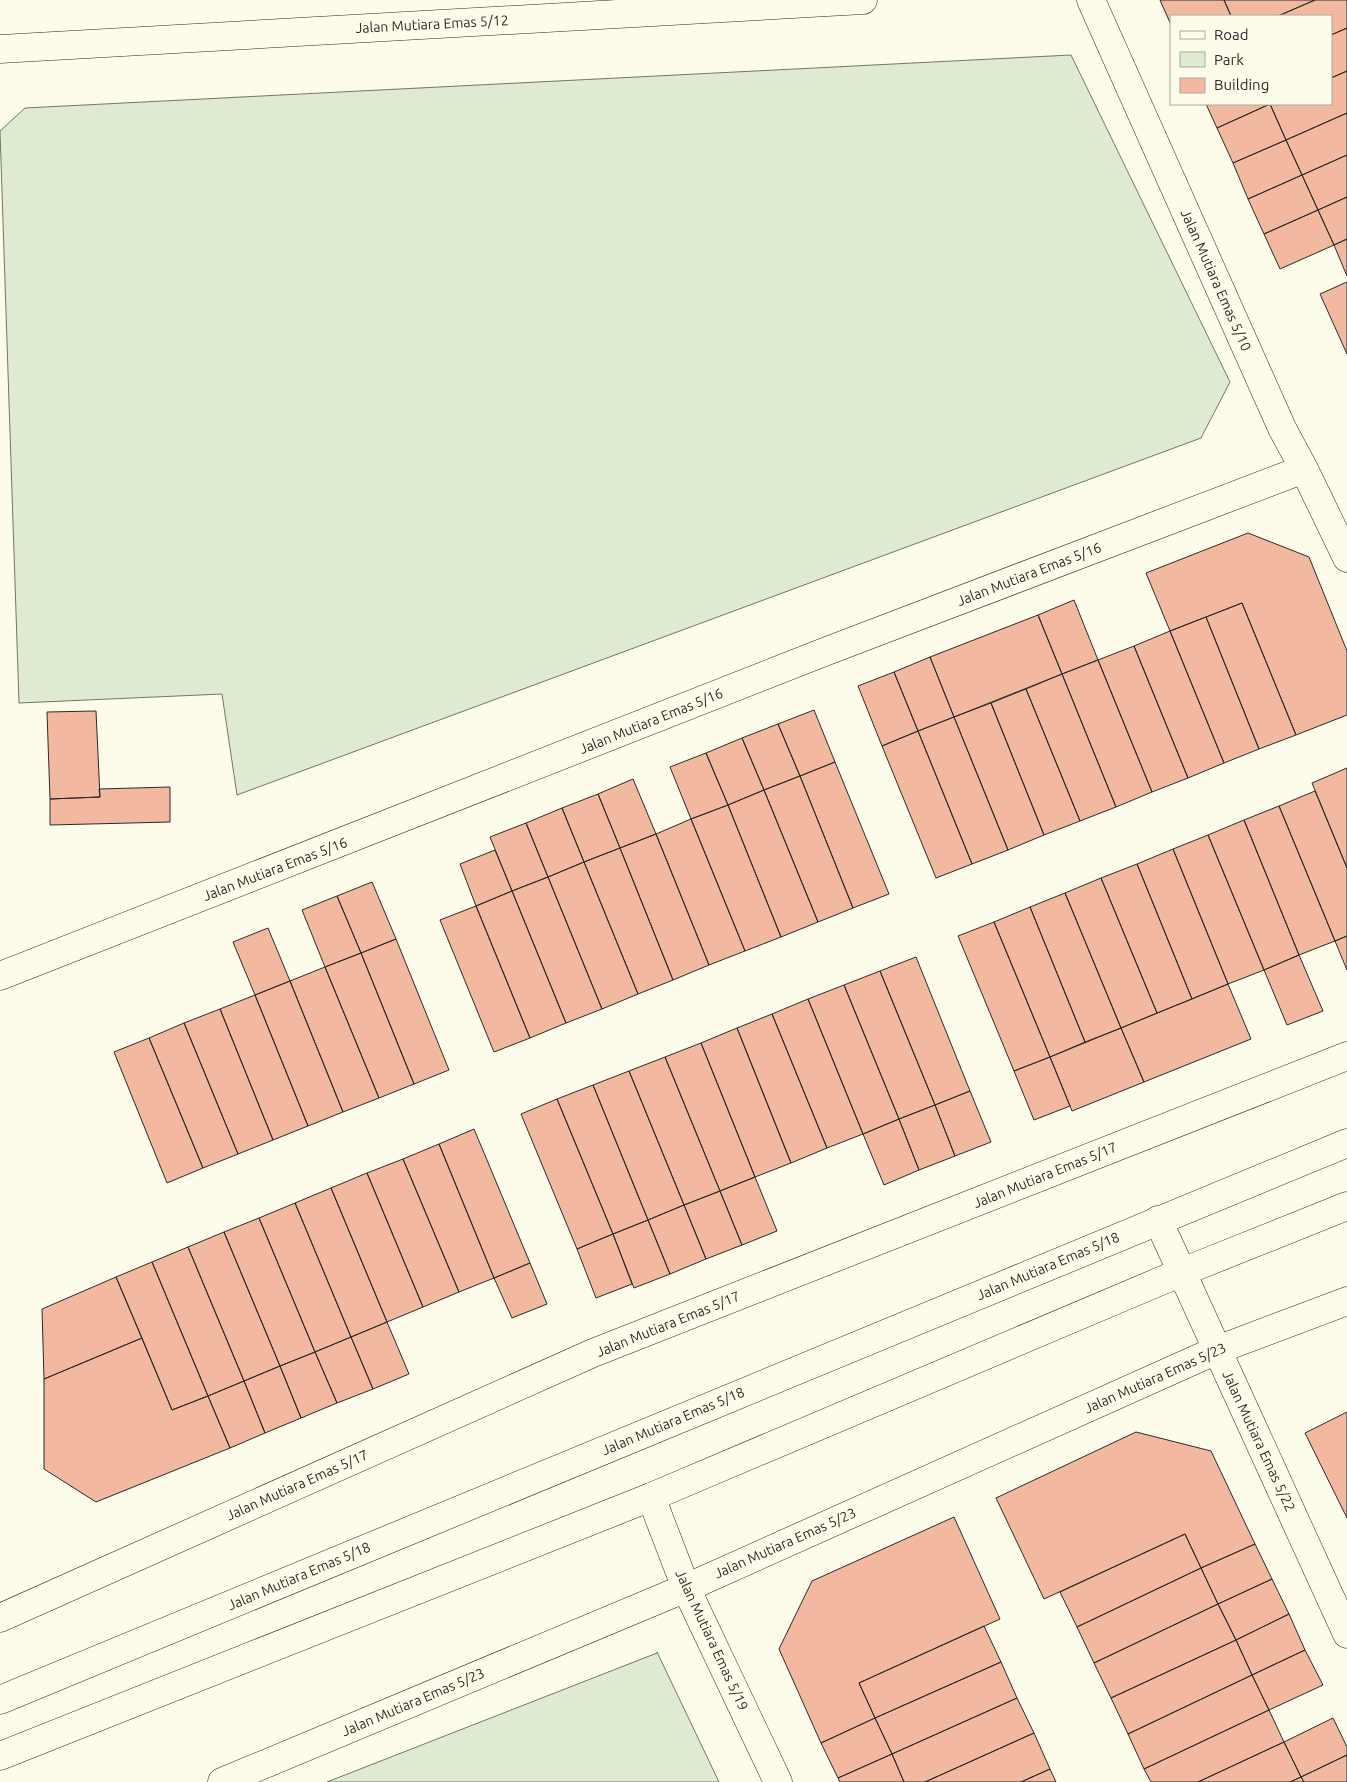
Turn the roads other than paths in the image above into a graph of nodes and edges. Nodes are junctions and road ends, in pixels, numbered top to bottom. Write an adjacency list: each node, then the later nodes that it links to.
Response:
1 (863, 0): 3 (street, Jalan Mutiara Emas 5/12)
2 (1091, 0): 4 (street, Jalan Mutiara Emas 5/10)
3 (0, 49)
4 (1304, 469): 5 (street, Jalan Mutiara Emas 5/10); 6 (street, Jalan Mutiara Emas 5/16)
5 (1347, 558)
6 (0, 976)
7 (1347, 1056): 16 (street, Jalan Mutiara Emas 5/17)
8 (1347, 1143): 10 (street, Jalan Mutiara Emas 5/18)
9 (1347, 1206): 11 (street)
10 (1158, 1220): 11 (street, Jalan Mutiara Emas 5/22); 18 (street, Jalan Mutiara Emas 5/18)
11 (1182, 1272): 13 (street, Jalan Mutiara Emas 5/22); 14 (street)
12 (1347, 1301): 13 (street, Jalan Mutiara Emas 5/23)
13 (1217, 1350): 15 (street, Jalan Mutiara Emas 5/23); 17 (street, Jalan Mutiara Emas 5/22)
14 (651, 1496): 15 (street, Jalan Mutiara Emas 5/19); 19 (street)
15 (686, 1588): 20 (street, Jalan Mutiara Emas 5/23); 21 (street, Jalan Mutiara Emas 5/19)
16 (0, 1618)
17 (1347, 1634)
18 (0, 1700)
19 (0, 1756)
20 (222, 1782)
21 (778, 1782)

